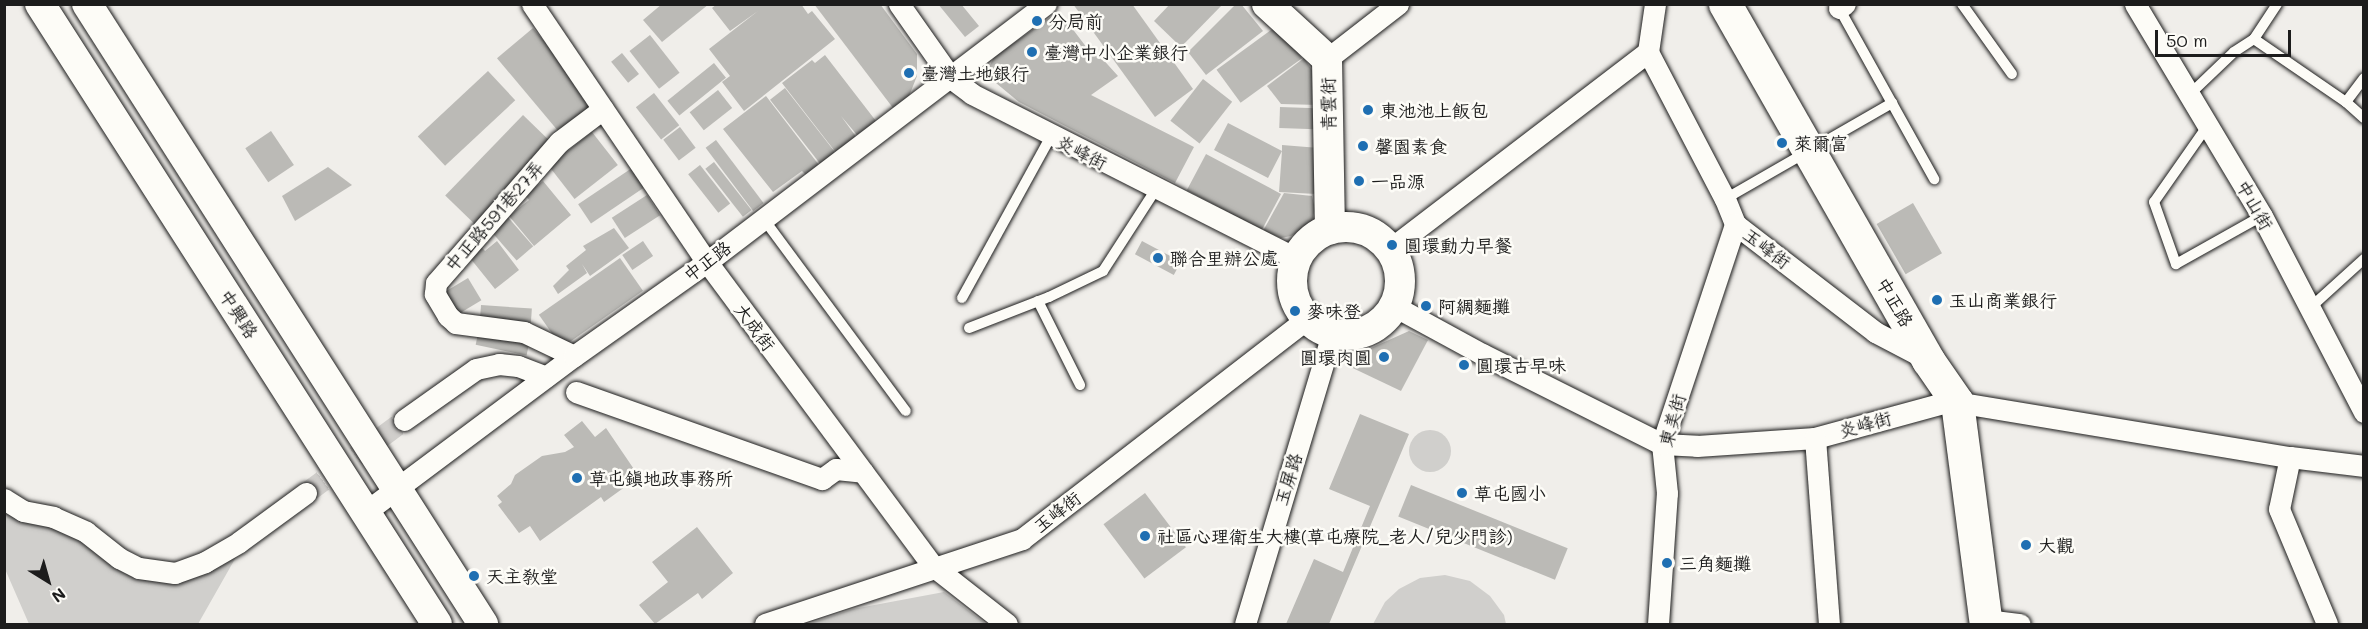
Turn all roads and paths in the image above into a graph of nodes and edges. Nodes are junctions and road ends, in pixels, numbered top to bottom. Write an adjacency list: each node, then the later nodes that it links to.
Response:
1 (40, 4): 63 (street, 中興路)
2 (87, 4): 60 (street, 中興路)
3 (532, 4): 23 (street, 大成街)
4 (899, 4): 18 (street, 炎峰街)
5 (1046, 4): 18 (street, 中正路)
6 (1267, 4): 16 (street, 青雲街)
7 (1398, 4): 16 (street)
8 (1655, 4): 15 (street)
9 (1725, 4): 27 (main road, 中正路)
10 (1962, 4): 17 (lane)
11 (2134, 4): 20 (street, 中山街)
12 (2277, 4): 14 (lane)
13 (1842, 6): 22 (lane)
14 (2254, 39): 20 (lane); 21 (lane)
15 (1648, 52): 30 (street, 玉峰街); 35 (street)
16 (1328, 59): 34 (street, 青雲街)
17 (2012, 74)
18 (951, 78): 26 (street, 炎峰街); 32 (street, 中正路)
19 (2364, 78): 21 (lane)
20 (2189, 95): 25 (street, 中山街)
21 (2346, 102): 24 (lane)
22 (1892, 104): 27 (lane); 28 (lane)
23 (603, 109): 38 (street, 大成街); 46 (street, 中正路591巷27弄)
24 (2364, 118)
25 (2208, 125): 31 (street, 中山街); 31 (lane)
26 (1051, 136): 29 (street, 炎峰街); 39 (lane)
27 (1809, 152): 30 (lane); 47 (main road, 中正路)
28 (1934, 179)
29 (1156, 189): 37 (street, 炎峰街); 40 (lane)
30 (1725, 200): 33 (street, 玉峰街)
31 (2262, 216): 42 (street, 中山街)
32 (763, 218): 38 (street, 中正路); 52 (lane)
33 (1735, 224): 47 (street, 玉峰街); 56 (street, 東美街)
34 (1330, 229): 35 (street); 37 (street)
35 (1390, 249): 41 (street)
36 (2364, 259): 42 (lane)
37 (1297, 260): 43 (street)
38 (707, 262): 46 (street, 中正路); 59 (street, 大成街)
39 (962, 298)
40 (1038, 301): 44 (lane); 49 (lane)
41 (1395, 306): 45 (street); 56 (street, 炎峰街)
42 (2311, 307): 53 (street, 中山街)
43 (1307, 319): 45 (street); 64 (street, 玉峰街)
44 (969, 328)
45 (1332, 334): 70 (street, 玉屏路)
46 (574, 356): 48 (street, 中正路)
47 (1928, 360): 51 (main road, 中正路)
48 (546, 377): 54 (street); 60 (street, 中正路)
49 (1080, 385)
50 (576, 392): 59 (street)
51 (1957, 402): 55 (street, 炎峰街); 57 (street, 炎峰街); 65 (main road, 中正路)
52 (906, 411)
53 (2364, 412)
54 (404, 420)
55 (1815, 438): 56 (street, 炎峰街); 72 (street)
56 (1662, 444): 71 (street, 東美街)
57 (2290, 457): 58 (street, 炎峰街); 74 (street)
58 (2364, 466)
59 (862, 472): 64 (street, 大成街)
60 (396, 491): 63 (street, 中正路); 67 (street, 中興路)
61 (306, 493): 62 (street)
62 (4, 499)
63 (364, 513): 66 (street, 中興路)
64 (933, 566): 68 (street, 玉峰街); 69 (street, 大成街)
65 (1986, 622): 73 (street)
66 (437, 624)
67 (483, 624)
68 (765, 624)
69 (1007, 624)
70 (1245, 624)
71 (1658, 624)
72 (1829, 624)
73 (2020, 624)
74 (2327, 624)

